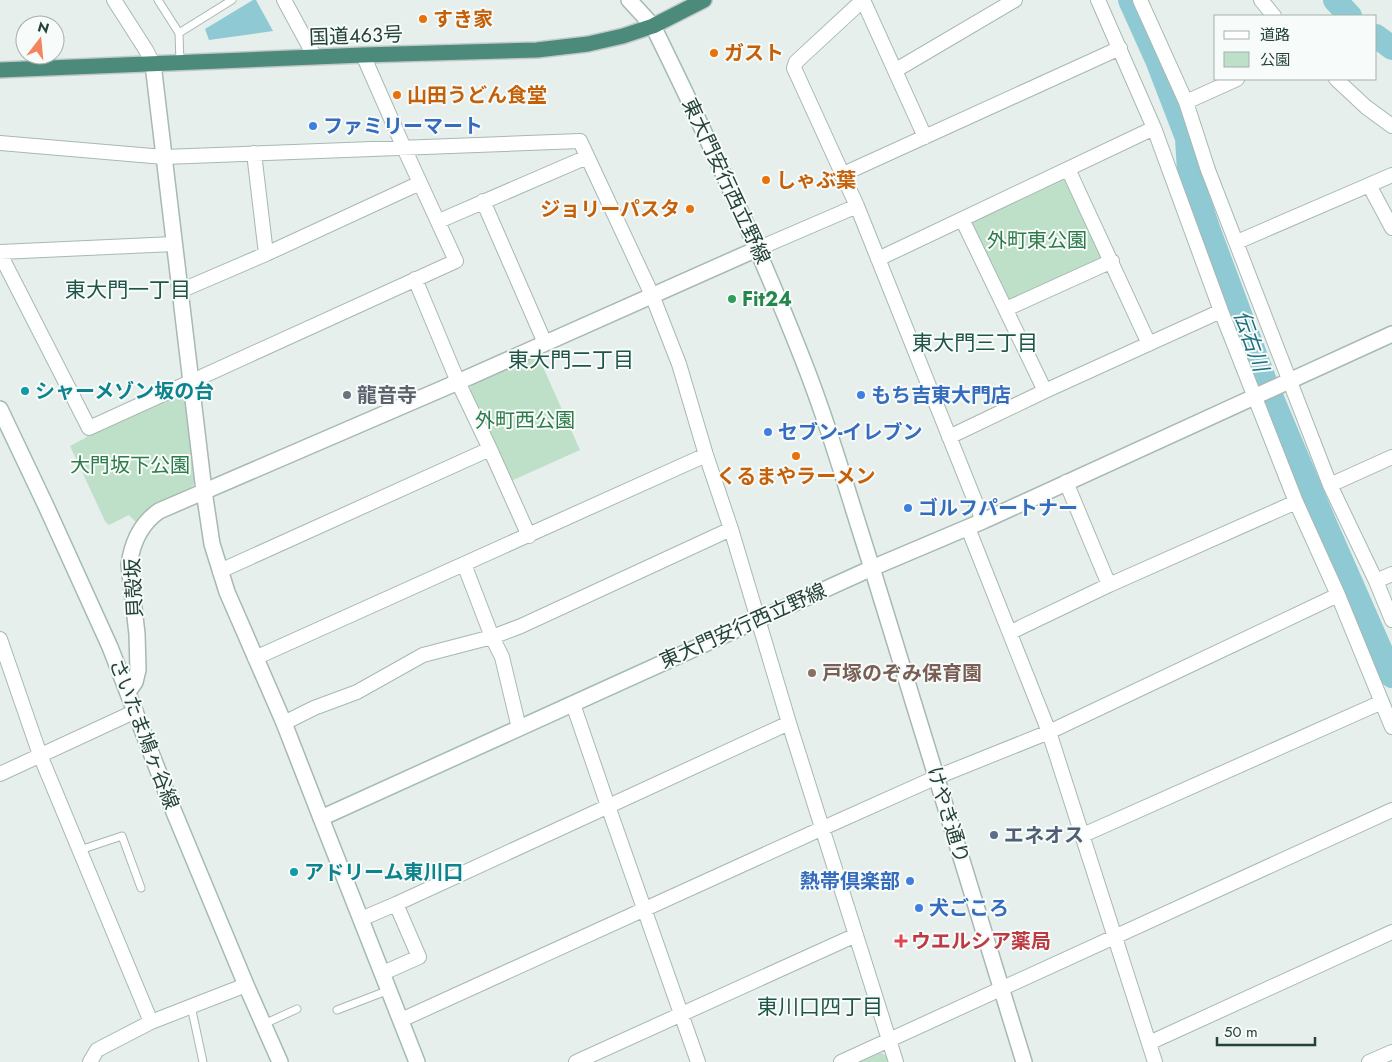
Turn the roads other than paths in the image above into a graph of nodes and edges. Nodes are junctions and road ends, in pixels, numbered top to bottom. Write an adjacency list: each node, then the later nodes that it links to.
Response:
1 (114, 0): 20 (street)
2 (158, 0): 15 (lane)
3 (232, 0): 15 (lane)
4 (284, 0): 18 (street)
5 (629, 0): 14 (street)
6 (644, 0): 14 (street)
7 (704, 0): 14 (highway, 国道463号)
8 (863, 0): 22 (street); 36 (street)
9 (1015, 0): 22 (street)
10 (1098, 0): 16 (street)
11 (1140, 0): 25 (street)
12 (1261, 0): 13 (street)
13 (1273, 15)
14 (653, 26): 17 (highway, 国道463号); 46 (street, 東大門安行西立野線)
15 (179, 33): 19 (lane)
16 (1120, 48): 27 (street); 28 (street)
17 (363, 55): 18 (highway, 国道463号); 30 (street)
18 (315, 57): 19 (highway, 国道463号)
19 (180, 63): 20 (highway, 国道463号)
20 (153, 64): 21 (highway, 国道463号); 32 (street)
21 (0, 70)
22 (896, 70): 28 (street)
23 (1236, 80): 25 (street)
24 (1337, 80): 26 (street)
25 (1186, 102): 44 (street)
26 (1392, 126)
27 (1154, 128): 34 (street); 55 (street)
28 (925, 137): 36 (street)
29 (0, 142): 32 (street)
30 (404, 148): 31 (street); 33 (street); 37 (street)
31 (254, 153): 32 (street); 48 (street)
32 (164, 157): 45 (street)
33 (587, 157): 39 (street); 53 (street)
34 (1068, 169): 41 (street); 50 (street)
35 (1392, 174): 38 (street)
36 (841, 175): 40 (street)
37 (420, 183): 42 (street); 48 (street)
38 (1369, 185): 43 (street); 44 (street)
39 (483, 201): 42 (street); 57 (street)
40 (856, 206): 46 (street); 49 (street)
41 (962, 219): 49 (street); 54 (street)
42 (438, 221): 51 (street)
43 (1392, 228)
44 (1237, 242): 61 (street)
45 (174, 244): 47 (street); 52 (street)
46 (757, 249): 53 (street, 貝殻坂); 78 (street, 東大門安行西立野線)
47 (0, 253): 59 (street)
48 (266, 254): 52 (street)
49 (878, 259): 65 (street)
50 (1112, 261): 54 (street); 58 (street)
51 (415, 279): 59 (street); 60 (street)
52 (180, 291): 59 (street)
53 (652, 295): 57 (street, 貝殻坂); 67 (street)
54 (1006, 310): 62 (street)
55 (1221, 312): 58 (street); 63 (street)
56 (1392, 334): 61 (street)
57 (545, 343): 60 (street, 貝殻坂)
58 (1150, 344): 62 (street)
59 (191, 382): 71 (street)
60 (458, 382): 66 (street); 71 (street, 貝殻坂)
61 (1284, 383): 63 (street); 70 (street)
62 (1044, 391): 65 (street)
63 (1257, 395): 69 (street); 72 (street)
64 (1, 412): 90 (street, さいたま鳩ヶ谷線)
65 (949, 437): 73 (street)
66 (490, 448): 76 (street); 79 (street)
67 (706, 455): 75 (street); 76 (street)
68 (1392, 457): 70 (street)
69 (1066, 482): 73 (street); 82 (street)
70 (1330, 485): 81 (street)
71 (204, 491): 79 (street); 90 (street, 貝殻坂)
72 (1296, 502): 82 (street); 83 (street)
73 (983, 521): 74 (street)
74 (968, 528): 78 (street); 86 (street)
75 (731, 529): 84 (street); 87 (street)
76 (529, 536): 77 (street)
77 (464, 564): 87 (street); 89 (street)
78 (872, 568): 84 (street, 東大門安行西立野線); 101 (street, けやき通り)
79 (220, 570): 89 (street)
80 (1392, 574): 81 (street)
81 (1376, 581): 85 (street)
82 (1109, 585): 86 (street)
83 (1338, 595): 91 (street); 98 (street)
84 (759, 618): 92 (street, 東大門安行西立野線); 95 (street)
85 (1392, 620)
86 (1010, 632): 98 (street)
87 (492, 637): 94 (street); 97 (street)
88 (0, 639): 99 (street)
89 (255, 658): 94 (street)
90 (128, 692): 93 (street, さいたま鳩ヶ谷線)
91 (1382, 702): 96 (street); 106 (street)
92 (573, 704): 97 (street, 東大門安行西立野線); 102 (street)
93 (136, 711): 99 (street); 116 (street, さいたま鳩ヶ谷線)
94 (284, 723): 104 (street)
95 (789, 723): 102 (street); 105 (street)
96 (1392, 726)
97 (519, 728): 104 (street, 東大門安行西立野線)
98 (1049, 732): 101 (street); 106 (street)
99 (40, 755): 100 (street); 107 (street)
100 (0, 774)
101 (937, 777): 105 (street); 117 (street, けやき通り)
102 (608, 806): 109 (street); 110 (street)
103 (1392, 810): 114 (street)
104 (321, 818): 111 (street)
105 (823, 828): 110 (street); 113 (street)
106 (1083, 835): 114 (street)
107 (80, 850): 108 (lane); 124 (street)
108 (141, 888)
109 (396, 904): 111 (street); 115 (street)
110 (644, 908): 122 (street); 123 (street)
111 (361, 919): 115 (street)
112 (1392, 932): 127 (street)
113 (856, 935): 122 (street); 126 (street)
114 (1115, 937): 117 (street); 127 (street)
115 (382, 973): 118 (street)
116 (246, 985): 119 (street); 125 (street, さいたま鳩ヶ谷線)
117 (1002, 988): 126 (street); 137 (street, けやき通り)
118 (389, 990): 121 (lane); 123 (street)
119 (191, 1006): 124 (street); 130 (lane)
120 (297, 1009): 125 (lane)
121 (337, 1010)
122 (681, 1014): 133 (street); 134 (street)
123 (401, 1020): 132 (street)
124 (151, 1022): 129 (street)
125 (264, 1024): 131 (street, さいたま鳩ヶ谷線)
126 (888, 1039): 135 (street); 136 (street)
127 (1149, 1043): 138 (street)
128 (1392, 1052): 139 (street)
129 (90, 1062)
130 (203, 1062)
131 (280, 1062)
132 (417, 1062)
133 (576, 1062)
134 (698, 1062)
135 (840, 1062)
136 (896, 1062)
137 (1024, 1062)
138 (1155, 1062)
139 (1369, 1062)

